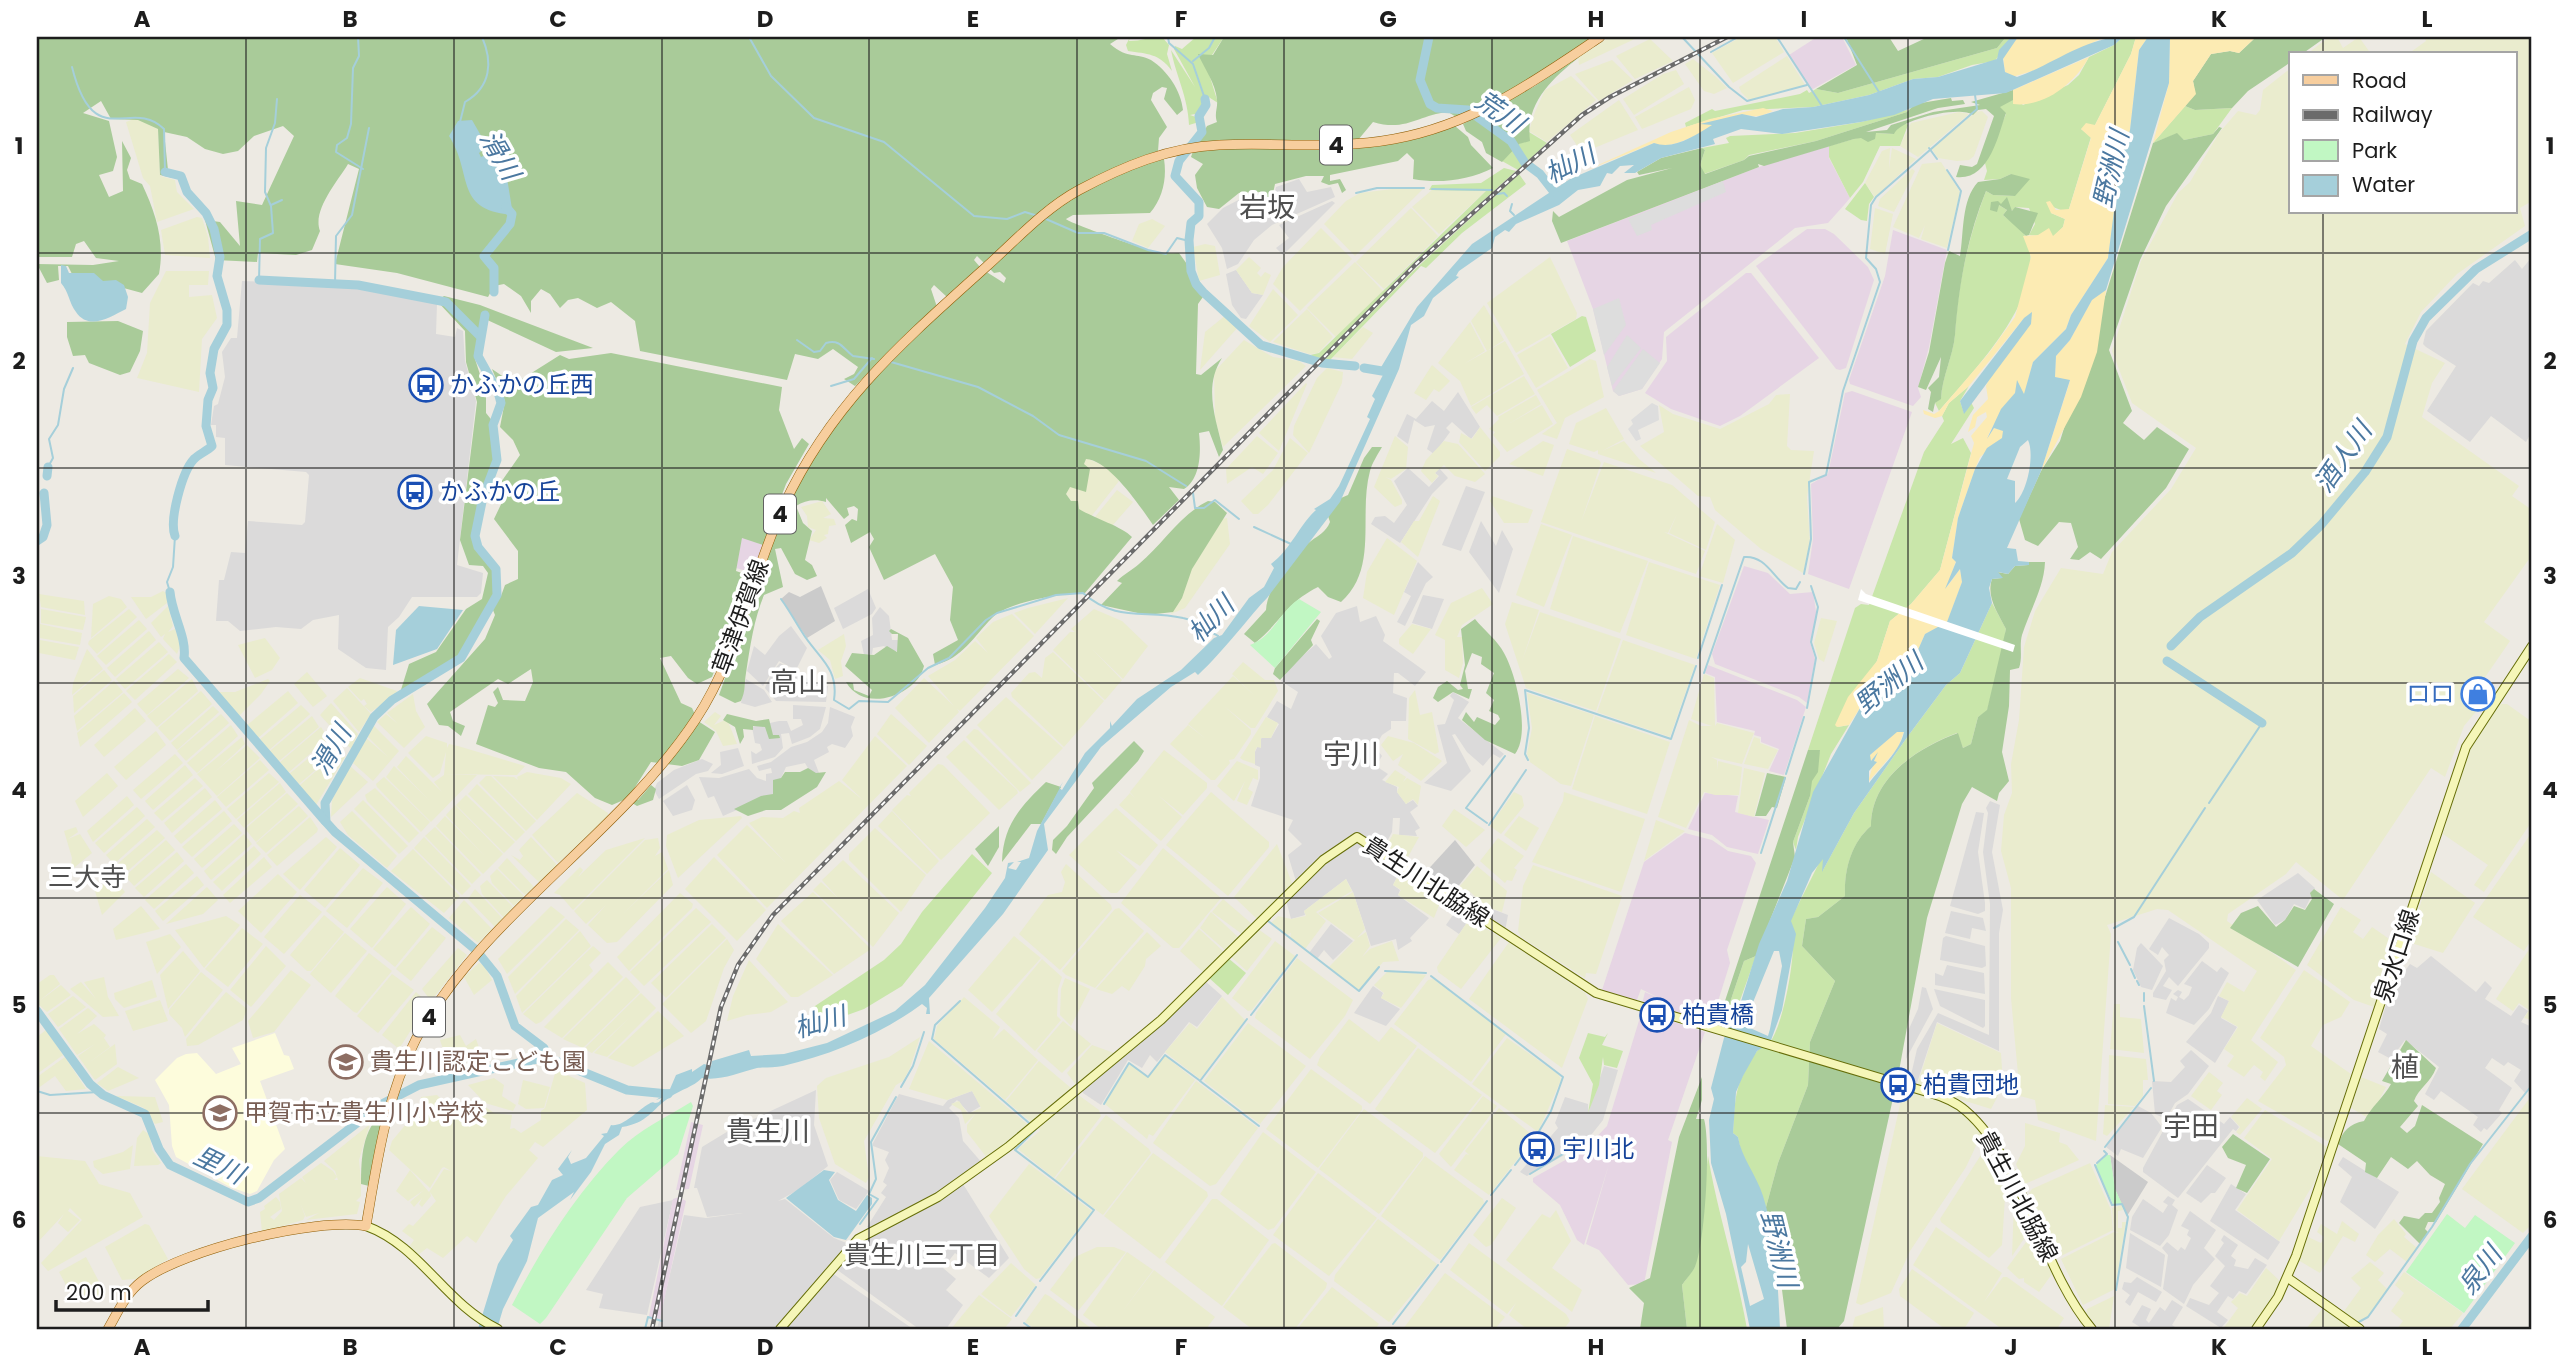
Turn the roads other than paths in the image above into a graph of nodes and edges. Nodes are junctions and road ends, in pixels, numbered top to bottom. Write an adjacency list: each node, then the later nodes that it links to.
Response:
1 (1600, 37): 3 (main road, 草津伊賀線 / 4)
2 (2532, 646): 4 (main road, 泉水口線)
3 (366, 1226): 5 (main road); 6 (main road)
4 (2288, 1278): 9 (main road); 10 (main road)
5 (108, 1329)
6 (498, 1329)
7 (780, 1329): 8 (main road, 貴生川北脇線)
8 (2092, 1329)
9 (2256, 1329)
10 (2360, 1329)

